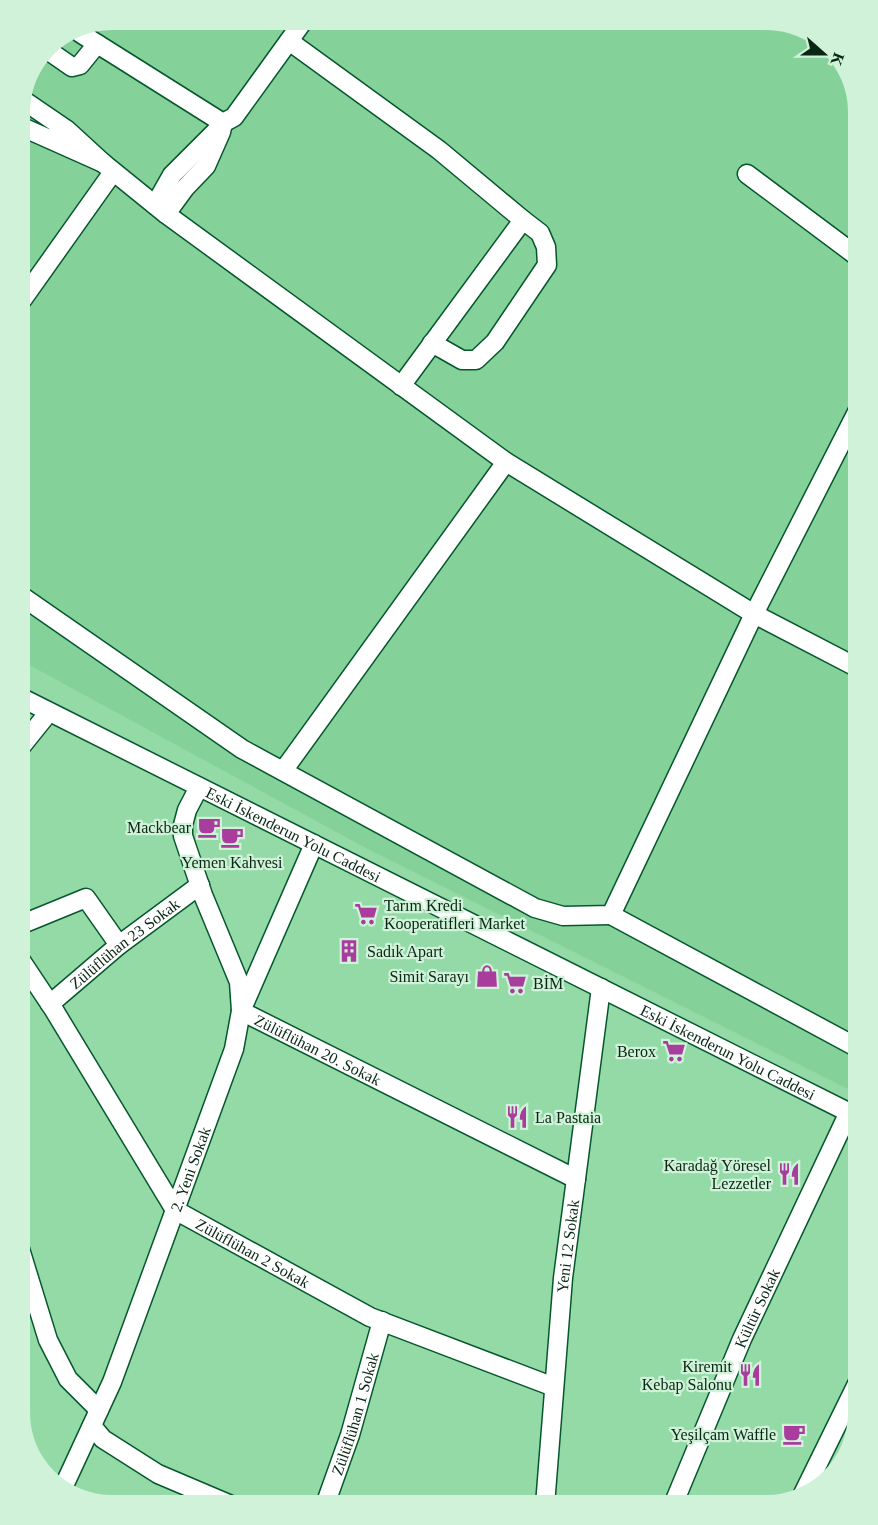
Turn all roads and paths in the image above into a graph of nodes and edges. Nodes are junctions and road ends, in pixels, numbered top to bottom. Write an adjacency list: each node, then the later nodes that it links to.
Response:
1 (297, 30): 3 (street)
2 (83, 35): 4 (street)
3 (289, 41): 7 (street); 12 (street)
4 (97, 44): 5 (street); 7 (street)
5 (54, 54)
6 (30, 105): 9 (street)
7 (223, 123): 11 (street)
8 (30, 131): 9 (street)
9 (108, 168): 11 (street); 14 (street)
10 (747, 174): 13 (street)
11 (160, 209): 16 (street)
12 (524, 220): 15 (street); 15 (street)
13 (848, 250)
14 (30, 288)
15 (432, 343): 16 (street)
16 (401, 386): 18 (street)
17 (848, 430): 20 (street)
18 (506, 462): 20 (street); 25 (street)
19 (30, 602): 25 (street)
20 (754, 614): 21 (street); 29 (street)
21 (848, 663)
22 (30, 702): 23 (street, Eski İskenderun Yolu Caddesi)
23 (49, 712): 24 (street); 26 (street, Eski İskenderun Yolu Caddesi)
24 (30, 736)
25 (282, 771): 29 (street)
26 (199, 787): 27 (street, Eski İskenderun Yolu Caddesi); 28 (street, Zülüflühan 20. Sokak)
27 (314, 844): 33 (street, Eski İskenderun Yolu Caddesi); 35 (street, 2. Yeni Sokak)
28 (200, 885): 31 (street, Zülüflühan 23 Sokak); 35 (street, Zülüflühan 20. Sokak)
29 (611, 915): 36 (street)
30 (30, 921): 31 (street)
31 (119, 945): 34 (street, Zülüflühan 23 Sokak)
32 (30, 974): 34 (street)
33 (601, 987): 37 (street, Eski İskenderun Yolu Caddesi); 39 (street, Yeni 12 Sokak)
34 (50, 1004): 40 (street)
35 (241, 1011): 39 (street, Zülüflühan 20. Sokak); 40 (street, 2. Yeni Sokak)
36 (848, 1043)
37 (848, 1111)
38 (848, 1126): 51 (street, Kültür Sokak)
39 (576, 1179): 43 (street, Yeni 12 Sokak)
40 (175, 1210): 42 (street, Zülüflühan 2 Sokak); 45 (street, 2. Yeni Sokak)
41 (30, 1282): 45 (street)
42 (382, 1322): 43 (street, Zülüflühan 2 Sokak); 49 (street, Zülüflühan 1 Sokak)
43 (554, 1387): 50 (street, Yeni 12 Sokak)
44 (848, 1402): 47 (street)
45 (95, 1418): 46 (street, 2. Yeni Sokak); 48 (street)
46 (66, 1481)
47 (808, 1483)
48 (190, 1495)
49 (329, 1495)
50 (546, 1495)
51 (677, 1495)

